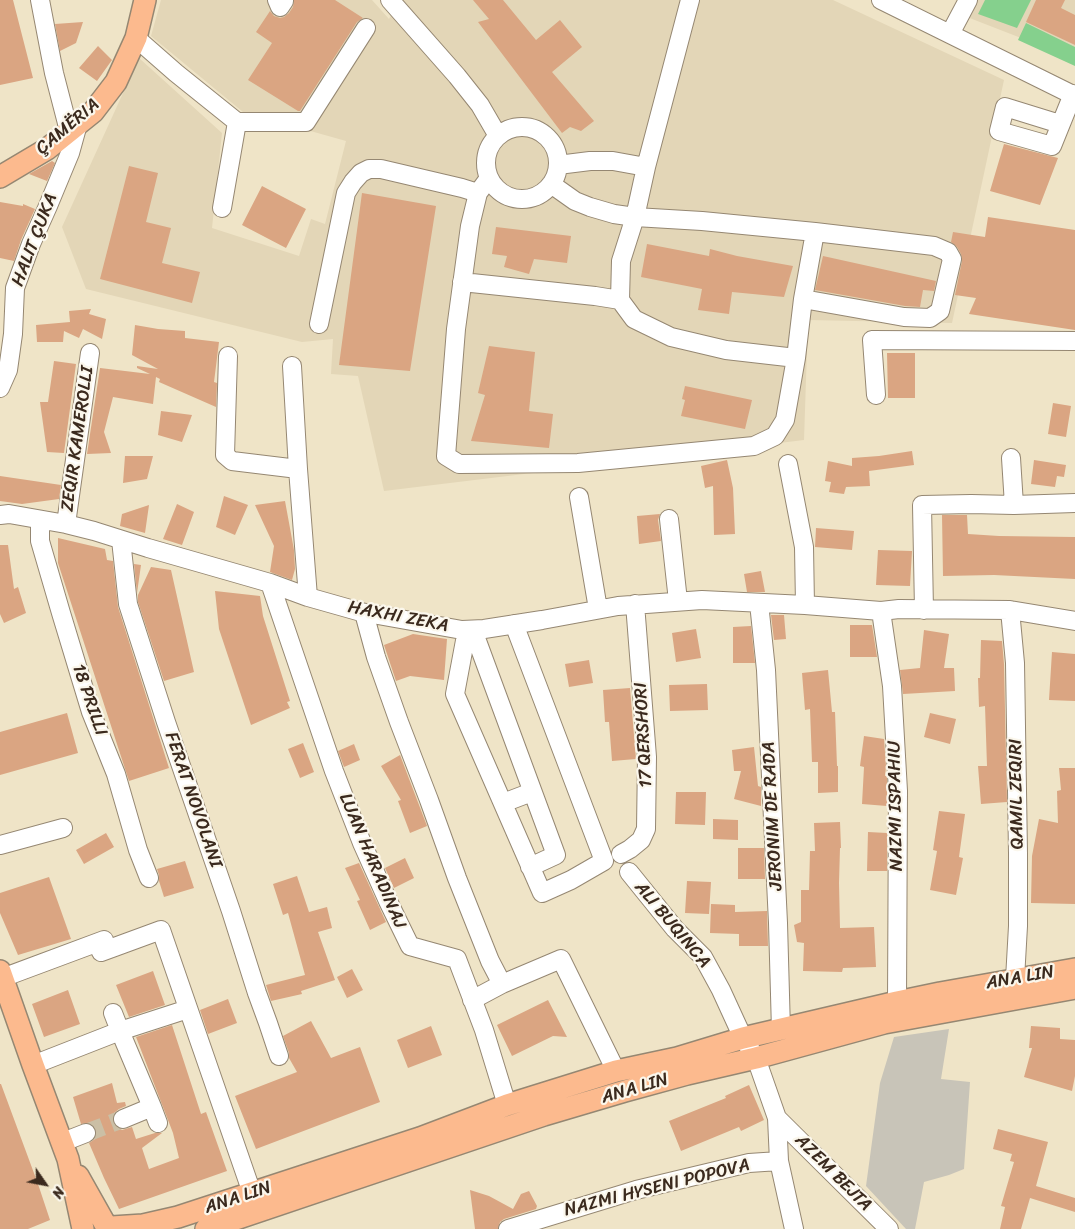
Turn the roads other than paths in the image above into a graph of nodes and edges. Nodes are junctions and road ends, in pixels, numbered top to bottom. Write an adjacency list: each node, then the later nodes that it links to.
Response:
1 (40, 0): 15 (street)
2 (145, 0): 11 (main road, ÇAMËRIA)
3 (276, 0): 8 (street)
4 (390, 0): 16 (street)
5 (690, 0): 18 (street)
6 (881, 0): 10 (street)
7 (968, 0): 10 (street)
8 (284, 1)
9 (366, 28): 13 (street)
10 (950, 34): 12 (street)
11 (136, 38): 13 (street); 15 (main road, ÇAMËRIA)
12 (1074, 95): 14 (street)
13 (237, 122): 23 (street)
14 (1060, 124)
15 (73, 128): 19 (main road, ÇAMËRIA); 35 (street, HALIT ÇUKA)
16 (498, 136): 17 (street); 20 (street)
17 (558, 164): 18 (street); 21 (street)
18 (646, 167): 24 (street)
19 (0, 177)
20 (489, 178): 21 (street); 22 (street)
21 (552, 184): 24 (street)
22 (478, 193): 26 (street); 29 (street)
23 (222, 208)
24 (635, 216): 25 (street); 28 (street)
25 (815, 232): 27 (street); 27 (street)
26 (462, 282): 28 (street); 33 (street)
27 (803, 299): 33 (street)
28 (620, 300): 33 (street)
29 (319, 324)
30 (1075, 341): 36 (street)
31 (90, 353): 46 (street, ZEQIR KAMEROLLI)
32 (228, 356): 39 (street)
33 (796, 358)
34 (292, 366): 39 (street)
35 (0, 388)
36 (876, 395)
37 (1012, 458): 42 (street)
38 (788, 464): 53 (street)
39 (298, 469): 49 (street)
40 (579, 497): 54 (street)
41 (1075, 503): 42 (street)
42 (1014, 505): 55 (street)
43 (0, 515): 45 (street, HAXHI ZEKA)
44 (669, 519): 50 (street)
45 (40, 520): 46 (street, HAXHI ZEKA); 70 (street, 18 PRILLI)
46 (66, 524): 47 (street, HAXHI ZEKA)
47 (121, 540): 48 (street, HAXHI ZEKA); 84 (street, FERAT NOVOLANI)
48 (270, 583): 49 (street, HAXHI ZEKA); 77 (street, LUAN HARADINAJ)
49 (308, 597): 58 (street, HAXHI ZEKA)
50 (678, 601): 51 (street, HAXHI ZEKA); 52 (street, HAXHI ZEKA)
51 (759, 603): 53 (street, HAXHI ZEKA); 81 (street, JERONIM DE RADA)
52 (635, 604): 54 (street, HAXHI ZEKA); 66 (street, 17 QERSHORI)
53 (806, 605): 57 (street, HAXHI ZEKA)
54 (598, 609): 60 (street, HAXHI ZEKA)
55 (924, 610): 56 (street, HAXHI ZEKA); 57 (street, HAXHI ZEKA)
56 (1010, 610): 59 (street, HAXHI ZEKA); 74 (street, QAMIL ZEQIRI)
57 (881, 611): 78 (street, NAZMI ISPAHIU)
58 (364, 613): 61 (street, HAXHI ZEKA); 75 (street)
59 (1075, 621)
60 (514, 624): 61 (street, HAXHI ZEKA); 71 (street)
61 (470, 630): 62 (street); 63 (street)
62 (532, 792): 63 (street); 67 (street)
63 (503, 804): 68 (street)
64 (63, 828): 65 (street)
65 (0, 845)
66 (621, 854)
67 (556, 855): 68 (street); 71 (street)
68 (530, 867): 71 (street)
69 (628, 872): 83 (street, ALI BUQINCA)
70 (149, 878)
71 (566, 882)
72 (1075, 969): 74 (main road, ANA LIN)
73 (1, 975): 79 (street); 86 (main road)
74 (1015, 979): 78 (main road, ANA LIN)
75 (502, 984): 77 (street); 87 (street, ANA LIN)
76 (1075, 988): 85 (main road, ANA LIN)
77 (472, 1000): 88 (street, LUAN HARADINAJ)
78 (897, 1002): 81 (main road, ANA LIN)
79 (188, 1008): 82 (street); 94 (street)
80 (113, 1013): 82 (street)
81 (781, 1030): 83 (main road, ANA LIN)
82 (120, 1031): 86 (street); 90 (street)
83 (744, 1038): 85 (street, ALI BUQINCA); 87 (main road, ANA LIN)
84 (279, 1056)
85 (756, 1058): 89 (street, ALI BUQINCA); 97 (main road, ANA LIN)
86 (33, 1065): 92 (main road)
87 (616, 1071): 88 (main road, ANA LIN)
88 (507, 1104): 94 (main road, ANA LIN)
89 (778, 1118): 93 (street); 100 (street, AZEM BEJTA)
90 (123, 1119)
91 (86, 1133): 92 (street)
92 (66, 1150): 95 (main road); 96 (main road)
93 (778, 1161): 98 (street, NAZMI HYSENI POPOVA); 99 (street)
94 (252, 1193): 95 (main road, ANA LIN)
95 (111, 1227): 96 (main road, ANA LIN)
96 (83, 1229)
97 (206, 1229)
98 (508, 1229)
99 (794, 1229)
100 (889, 1229)

